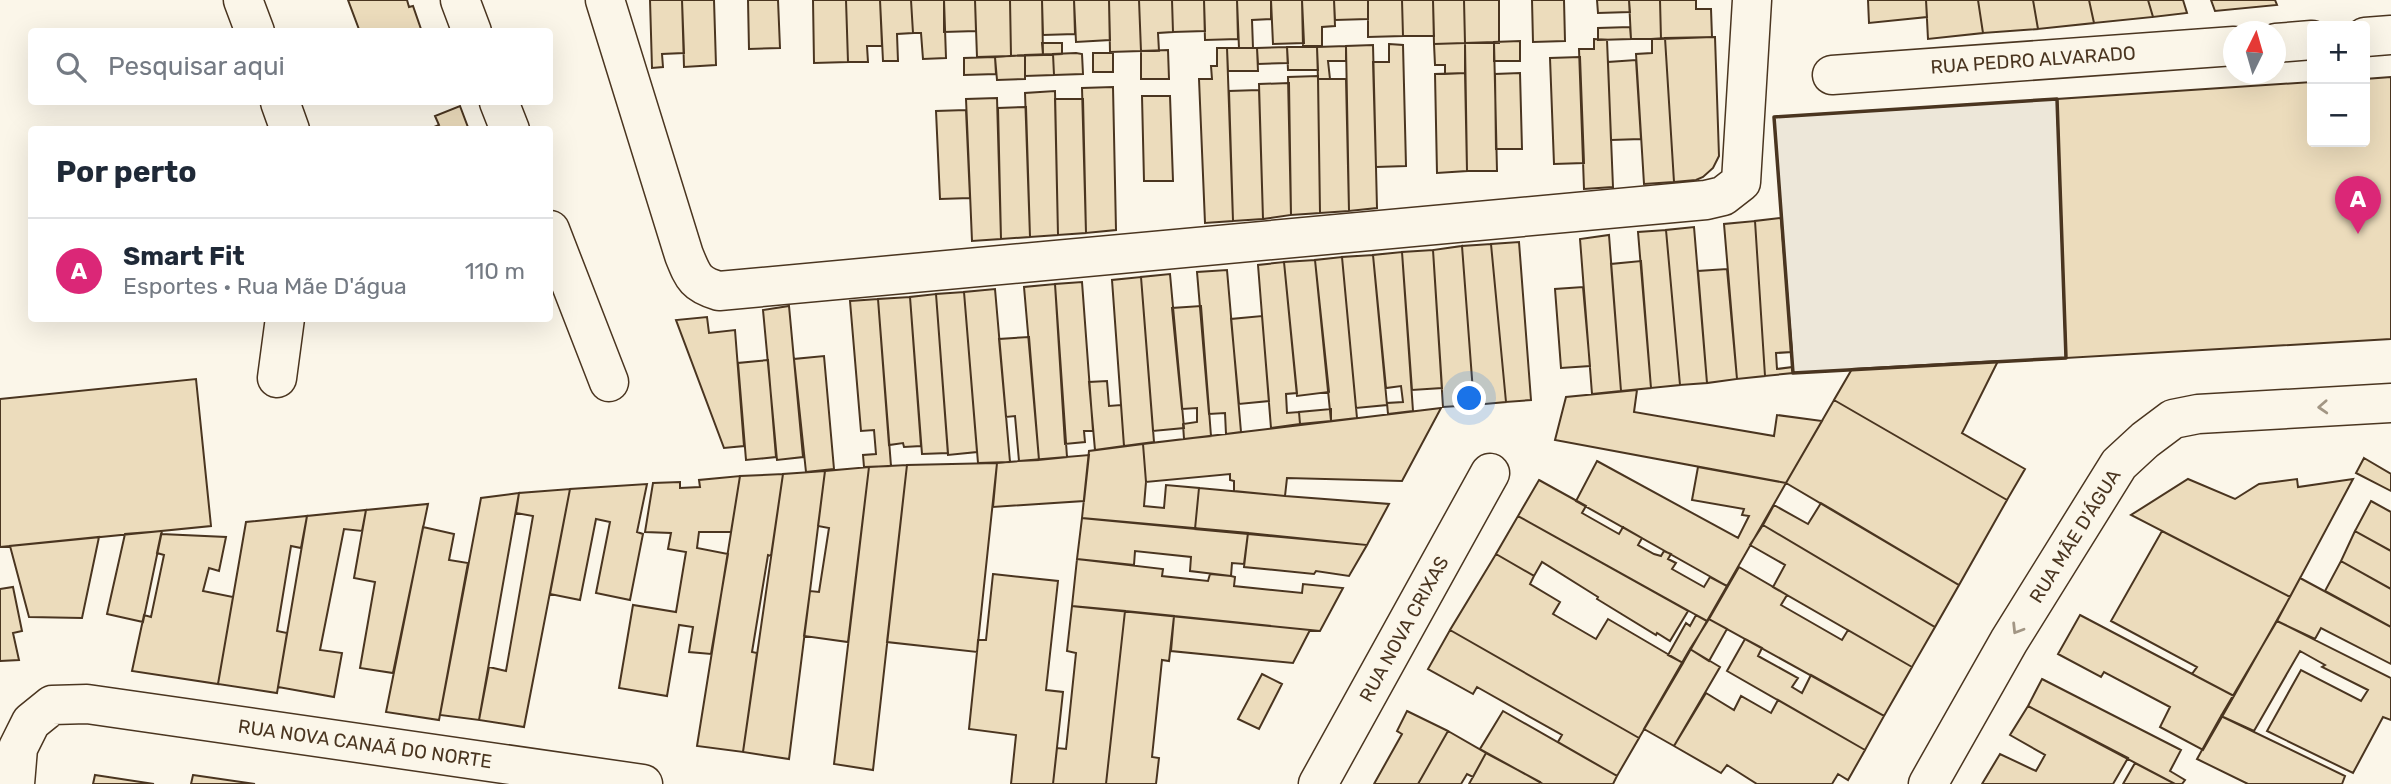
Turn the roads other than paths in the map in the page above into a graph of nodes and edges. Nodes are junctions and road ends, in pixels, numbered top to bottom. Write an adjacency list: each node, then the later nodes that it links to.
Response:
1 (243, 0): 5 (street)
2 (460, 0): 6 (street)
3 (605, 0): 4 (street)
4 (1752, 0)
5 (254, 28)
6 (470, 28)
7 (2391, 35): 8 (street)
8 (2370, 37)
9 (2307, 40): 10 (street)
10 (2286, 42)
11 (2223, 47): 12 (street, RUA PEDRO ALVARADO)
12 (1832, 75)
13 (281, 105): 15 (street)
14 (500, 105): 16 (street)
15 (288, 126)
16 (508, 126)
17 (553, 238): 20 (street)
18 (284, 322): 19 (street)
19 (277, 378)
20 (609, 382)
21 (2391, 403): 26 (street, RUA MÃE D'ÁGUA, one-way to 26)
22 (1490, 473): 25 (street, RUA NOVA CRIXAS)
23 (15, 784): 24 (street, RUA NOVA CANAÃ DO NORTE)
24 (643, 784)
25 (1318, 784)
26 (1928, 784)

